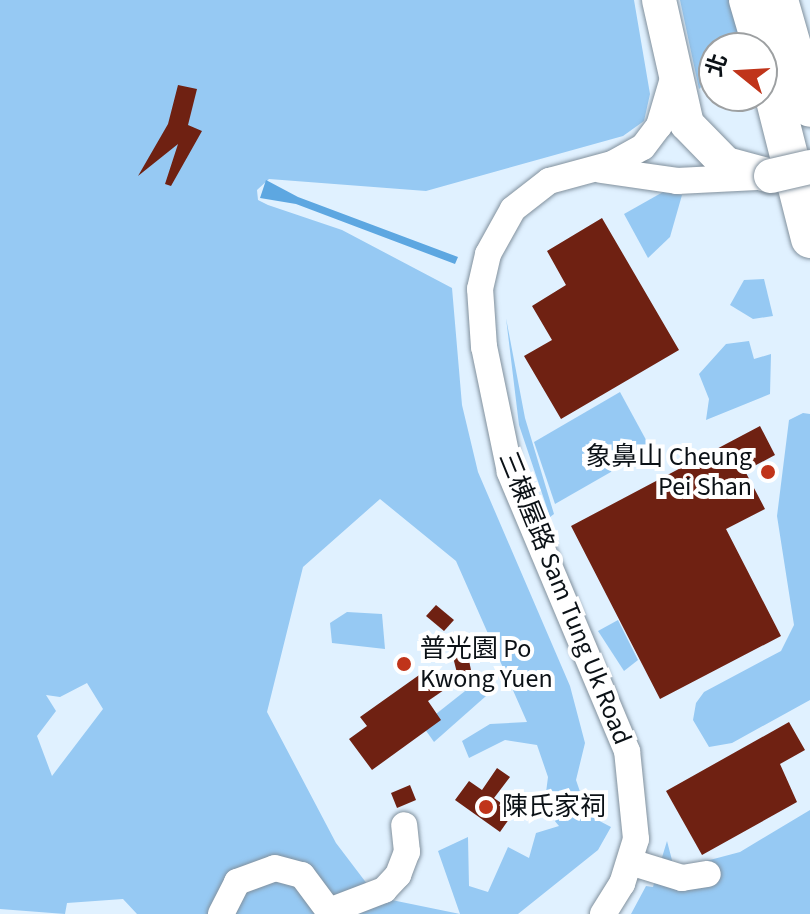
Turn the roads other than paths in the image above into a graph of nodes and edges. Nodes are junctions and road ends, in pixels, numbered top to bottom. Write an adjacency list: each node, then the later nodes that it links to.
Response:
1 (659, 0): 5 (main road)
2 (748, 0): 4 (highway)
3 (779, 0): 6 (highway)
4 (757, 32)
5 (674, 75): 9 (street, 三棟屋路 Sam Tung Uk Road); 10 (main road)
6 (810, 108)
7 (778, 112): 11 (highway)
8 (810, 167): 10 (main road, bridge)
9 (585, 169): 10 (street); 13 (street, 三棟屋路 Sam Tung Uk Road)
10 (768, 176)
11 (810, 239)
12 (404, 825): 15 (street)
13 (638, 852): 14 (street); 17 (street, 三棟屋路 Sam Tung Uk Road); 18 (street, 三棟屋路 Sam Tung Uk Road)
14 (708, 874)
15 (332, 912): 16 (street)
16 (221, 914)
17 (603, 914)
18 (624, 914)

